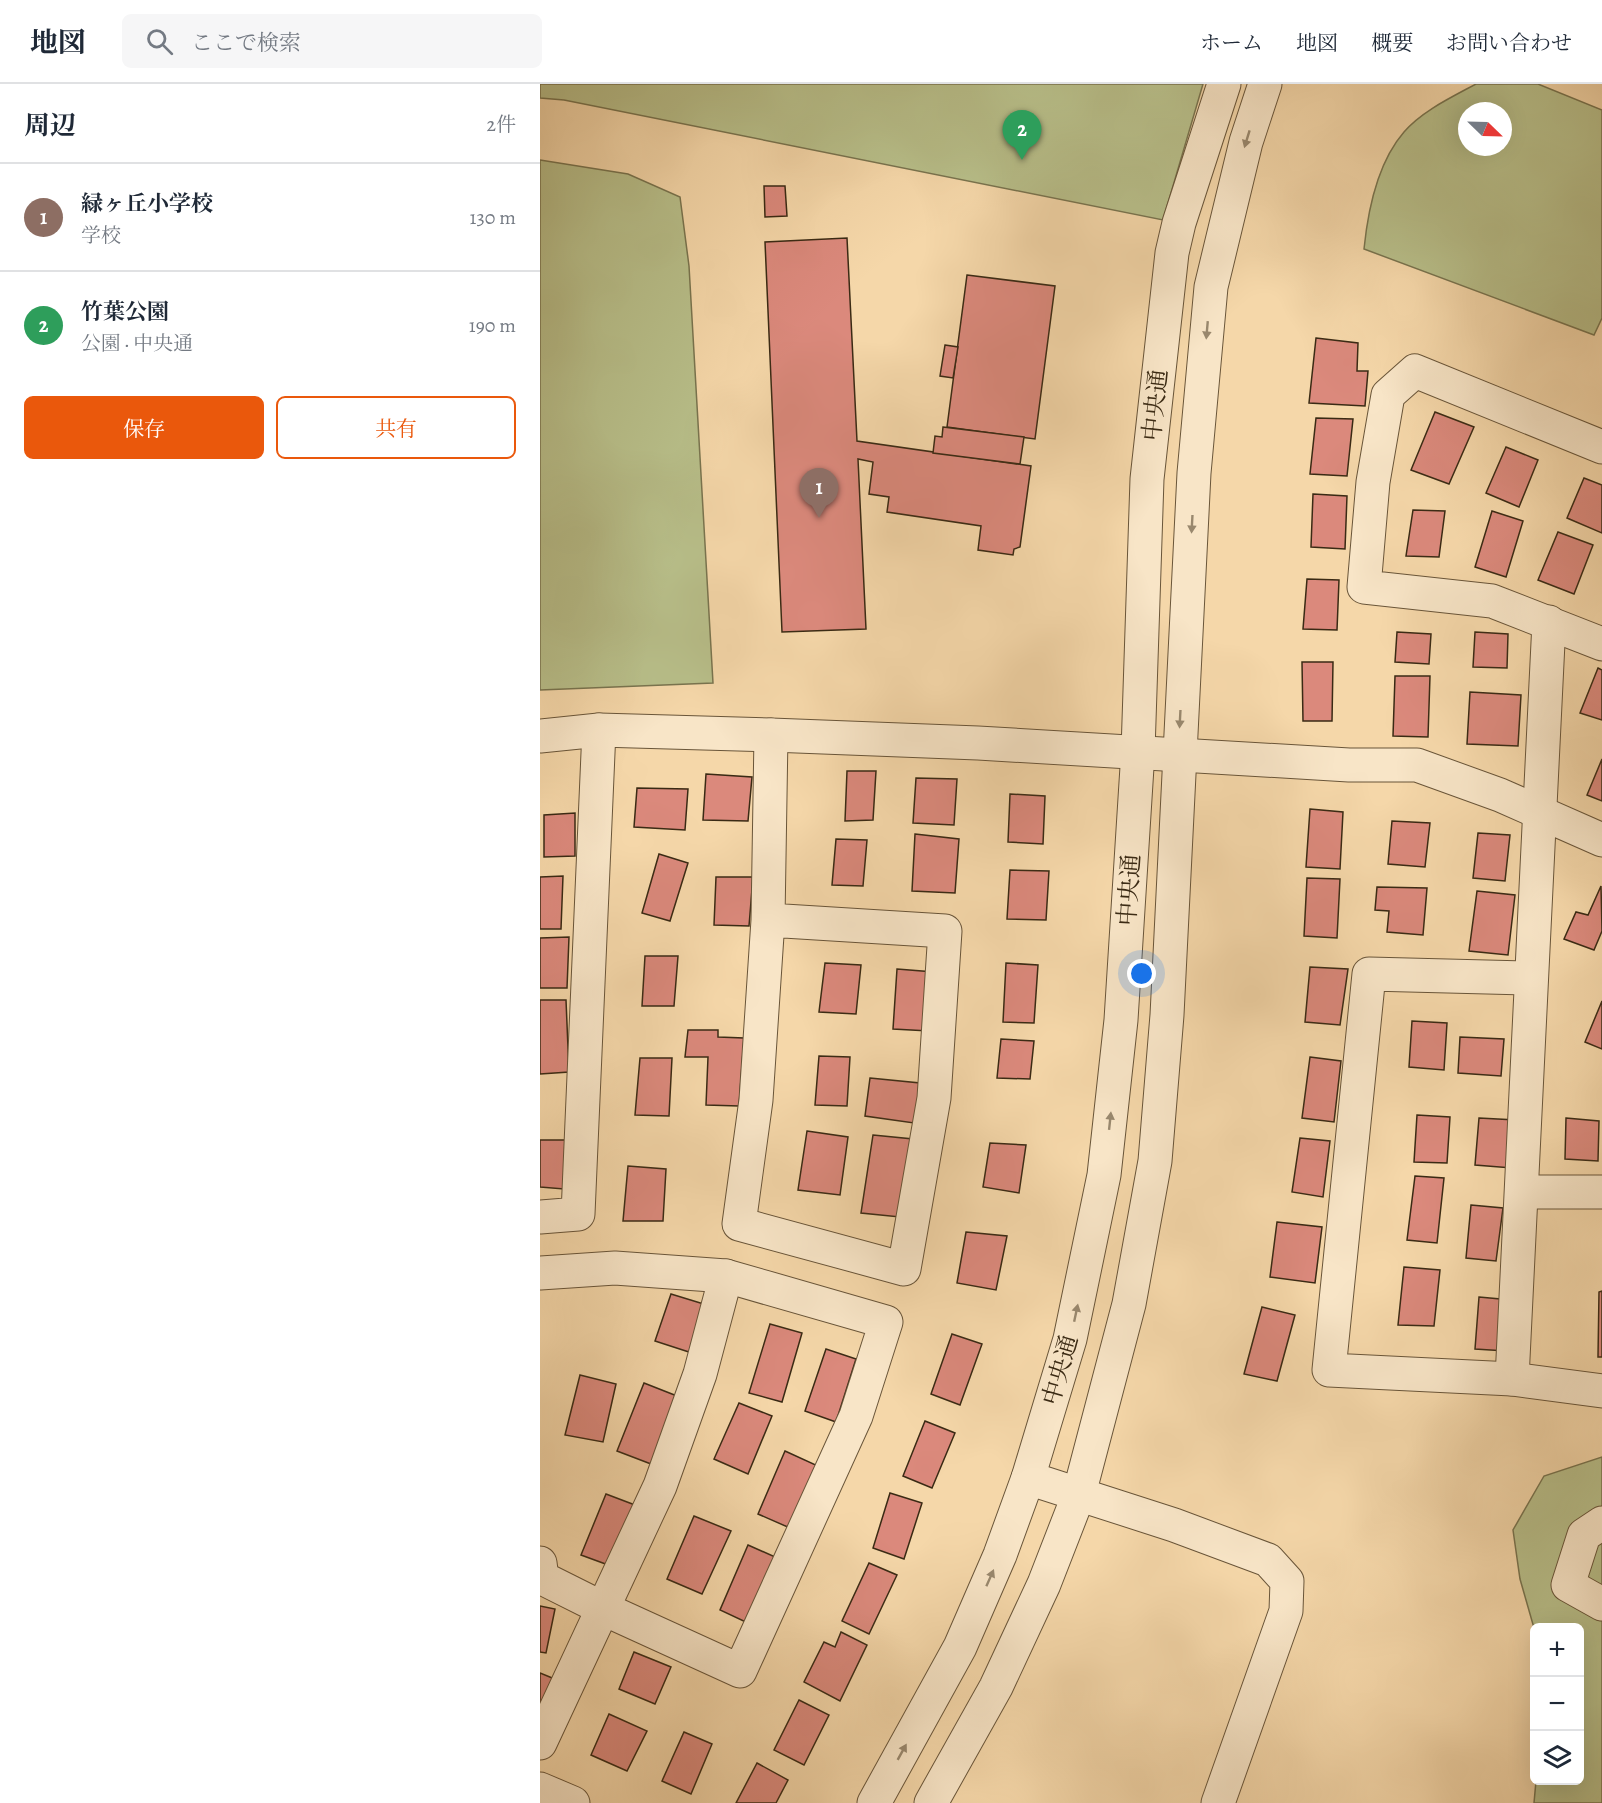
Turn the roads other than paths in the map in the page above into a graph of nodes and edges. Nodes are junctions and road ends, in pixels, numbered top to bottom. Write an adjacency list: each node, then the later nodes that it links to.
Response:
1 (1224, 84): 9 (street, 中央通)
2 (1265, 84): 10 (street, 中央通, one-way to 10)
3 (1602, 447): 4 (street)
4 (1550, 622): 5 (street); 11 (street)
5 (1602, 644)
6 (599, 730): 7 (street); 8 (street); 17 (street)
7 (771, 735): 9 (street); 13 (street)
8 (540, 736)
9 (1138, 751): 10 (street); 22 (street, 中央通, one-way to 9)
10 (1178, 754): 11 (street); 23 (street, 中央通)
11 (1539, 813): 12 (street); 14 (street)
12 (1602, 840)
13 (768, 920): 13 (street)
14 (1530, 978): 15 (street); 20 (street)
15 (1524, 1192): 16 (street); 20 (street)
16 (1602, 1192)
17 (540, 1217)
18 (540, 1273): 19 (street)
19 (726, 1275): 27 (street); 27 (street)
20 (1512, 1379): 21 (street)
21 (1602, 1391)
22 (1028, 1478): 23 (street); 31 (street, 中央通, one-way to 22)
23 (1079, 1494): 32 (street, 中央通); 33 (street)
24 (1602, 1523): 26 (street)
25 (540, 1563): 27 (street)
26 (1602, 1604)
27 (604, 1609): 28 (street)
28 (540, 1743)
29 (540, 1789): 30 (street)
30 (573, 1803)
31 (874, 1803)
32 (931, 1803)
33 (1218, 1803)

